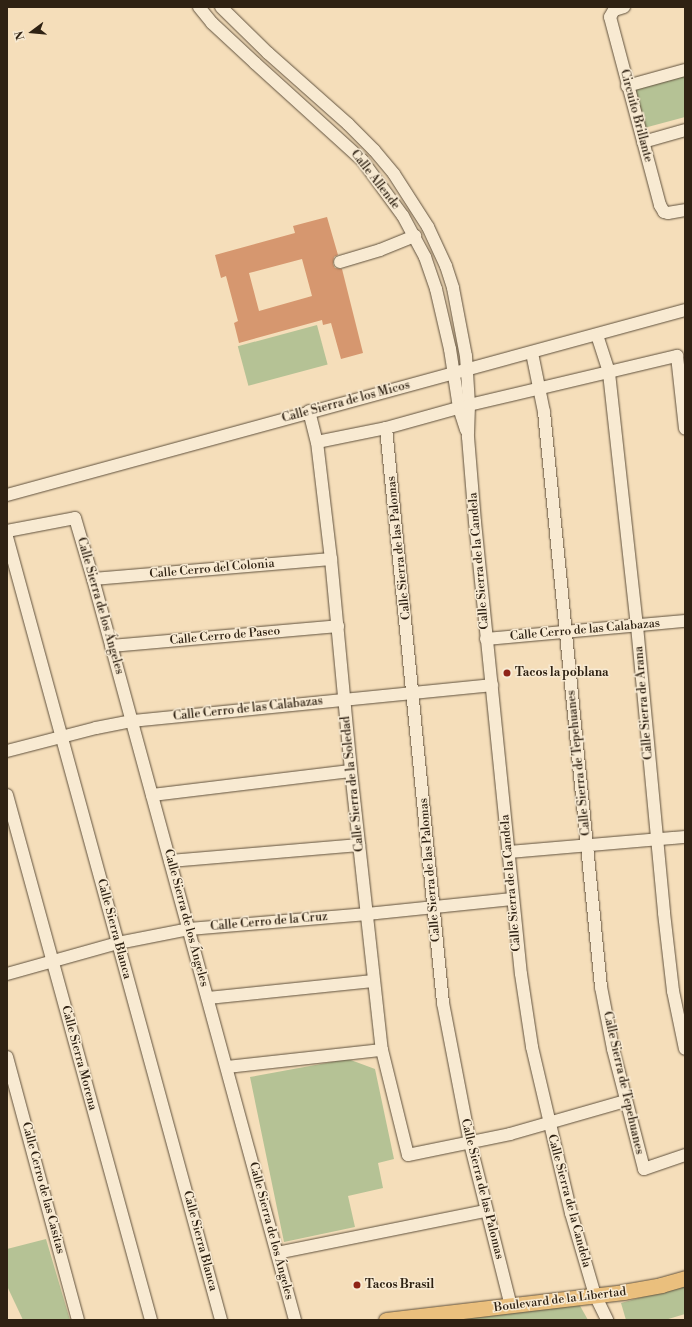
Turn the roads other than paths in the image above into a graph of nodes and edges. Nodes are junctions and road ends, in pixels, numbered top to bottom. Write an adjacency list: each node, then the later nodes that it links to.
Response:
1 (199, 7): 9 (street, Calle Allende)
2 (221, 7): 10 (street, Calle Allende)
3 (624, 7): 5 (street, Circuito Brillante)
4 (685, 70): 5 (street)
5 (628, 86): 7 (street, Circuito Brillante)
6 (685, 130): 7 (street)
7 (643, 142): 8 (street, Circuito Brillante)
8 (685, 210)
9 (415, 236): 11 (street, Calle Allende); 12 (street)
10 (439, 251): 11 (street); 16 (street, Calle Allende)
11 (425, 257): 18 (street, Calle Allende)
12 (340, 262)
13 (685, 310): 14 (street, Calle Sierra de los Micos)
14 (597, 335): 15 (street, Calle Sierra de los Micos); 17 (street, Calle Sierra de Arana)
15 (532, 353): 16 (street, Calle Sierra de los Micos); 19 (street, Calle Sierra de Tepehuanes)
16 (467, 370): 18 (street, Calle Sierra de los Micos); 20 (street, Calle Allende)
17 (609, 373): 19 (street); 23 (street); 32 (street, Calle Sierra de Arana)
18 (453, 374): 20 (street, Calle Allende); 21 (street, Calle Sierra de los Micos)
19 (540, 389): 20 (street); 33 (street, Calle Sierra de Tepehuanes)
20 (464, 407): 22 (street); 34 (street, Calle Sierra de la Candela)
21 (309, 411): 24 (street, Calle Sierra de la Soledad); 25 (street, Calle Sierra de los Micos)
22 (386, 428): 24 (street); 37 (street, Calle Sierra de las Palomas)
23 (685, 429)
24 (317, 442): 28 (street, Calle Sierra de la Soledad)
25 (7, 495)
26 (7, 531): 29 (street, Calle Sierra de los Ángeles)
27 (7, 537): 40 (street, Calle Sierra Blanca)
28 (331, 559): 29 (street, Calle Cerro del Colonia); 31 (street, Calle Sierra de la Soledad)
29 (93, 579): 35 (street, Calle Sierra de los Ángeles)
30 (685, 621): 32 (street, Calle Cerro de las Calabazas)
31 (338, 626): 35 (street, Calle Cerro de Paseo); 38 (street, Calle Sierra de la Soledad)
32 (637, 626): 33 (street, Calle Cerro de las Calabazas); 46 (street, Calle Sierra de Arana)
33 (566, 632): 34 (street, Calle Cerro de las Calabazas); 48 (street, Calle Sierra de Tepehuanes)
34 (486, 639): 36 (street, Calle Sierra de la Candela)
35 (111, 646): 39 (street, Calle Sierra de los Ángeles)
36 (492, 685): 37 (street, Calle Cerro de las Calabazas); 49 (street, Calle Sierra de la Candela)
37 (414, 692): 38 (street, Calle Cerro de las Calabazas); 52 (street, Calle Sierra de las Palomas)
38 (344, 700): 39 (street, Calle Cerro de las Calabazas); 42 (street, Calle Sierra de la Soledad)
39 (132, 720): 40 (street, Calle Cerro de las Calabazas); 44 (street, Calle Sierra de los Ángeles)
40 (61, 737): 41 (street, Calle Cerro de las Calabazas); 55 (street, Calle Sierra Blanca)
41 (7, 751)
42 (350, 771): 44 (street); 47 (street, Calle Sierra de la Soledad)
43 (7, 795): 56 (street, Calle Sierra Morena)
44 (152, 795): 50 (street, Calle Sierra de los Ángeles)
45 (685, 837): 46 (street)
46 (657, 840): 48 (street); 60 (street, Calle Sierra de Arana)
47 (359, 845): 50 (street); 53 (street, Calle Sierra de la Soledad)
48 (587, 845): 49 (street); 64 (street, Calle Sierra de Tepehuanes)
49 (509, 852): 51 (street, Calle Sierra de la Candela)
50 (170, 861): 54 (street, Calle Sierra de los Ángeles)
51 (512, 899): 52 (street, Calle Cerro de la Cruz); 65 (street, Calle Sierra de la Candela)
52 (433, 907): 53 (street, Calle Cerro de la Cruz); 66 (street, Calle Sierra de las Palomas)
53 (367, 914): 54 (street, Calle Cerro de la Cruz); 58 (street, Calle Sierra de la Soledad)
54 (189, 929): 55 (street, Calle Cerro de la Cruz); 59 (street, Calle Sierra de los Ángeles)
55 (118, 943): 56 (street, Calle Cerro de la Cruz); 75 (street, Calle Sierra Blanca)
56 (52, 961): 57 (street, Calle Cerro de la Cruz); 74 (street, Calle Sierra Morena)
57 (7, 974)
58 (374, 981): 59 (street); 61 (street, Calle Sierra de la Soledad)
59 (208, 998): 63 (street, Calle Sierra de los Ángeles)
60 (685, 1049)
61 (382, 1050): 63 (street); 66 (street, Calle Sierra de la Soledad)
62 (7, 1057): 73 (street, Calle Cerro de las Casitas)
63 (227, 1067): 69 (street, Calle Sierra de los Ángeles)
64 (625, 1101): 65 (street); 67 (street, Calle Sierra de Tepehuanes)
65 (549, 1124): 66 (street); 71 (street, Calle Sierra de la Candela)
66 (470, 1143): 68 (street, Calle Sierra de las Palomas)
67 (685, 1155)
68 (486, 1211): 69 (street); 72 (street, Calle Sierra de las Palomas)
69 (278, 1253): 76 (street, Calle Sierra de los Ángeles)
70 (685, 1278): 71 (main road, Boulevard de la Libertad)
71 (595, 1295): 72 (main road, Boulevard de la Libertad); 78 (street, Calle Sierra de la Candela)
72 (511, 1306): 77 (main road, Boulevard de la Libertad)
73 (78, 1320)
74 (151, 1320)
75 (221, 1320)
76 (295, 1320)
77 (386, 1320)
78 (606, 1320)

